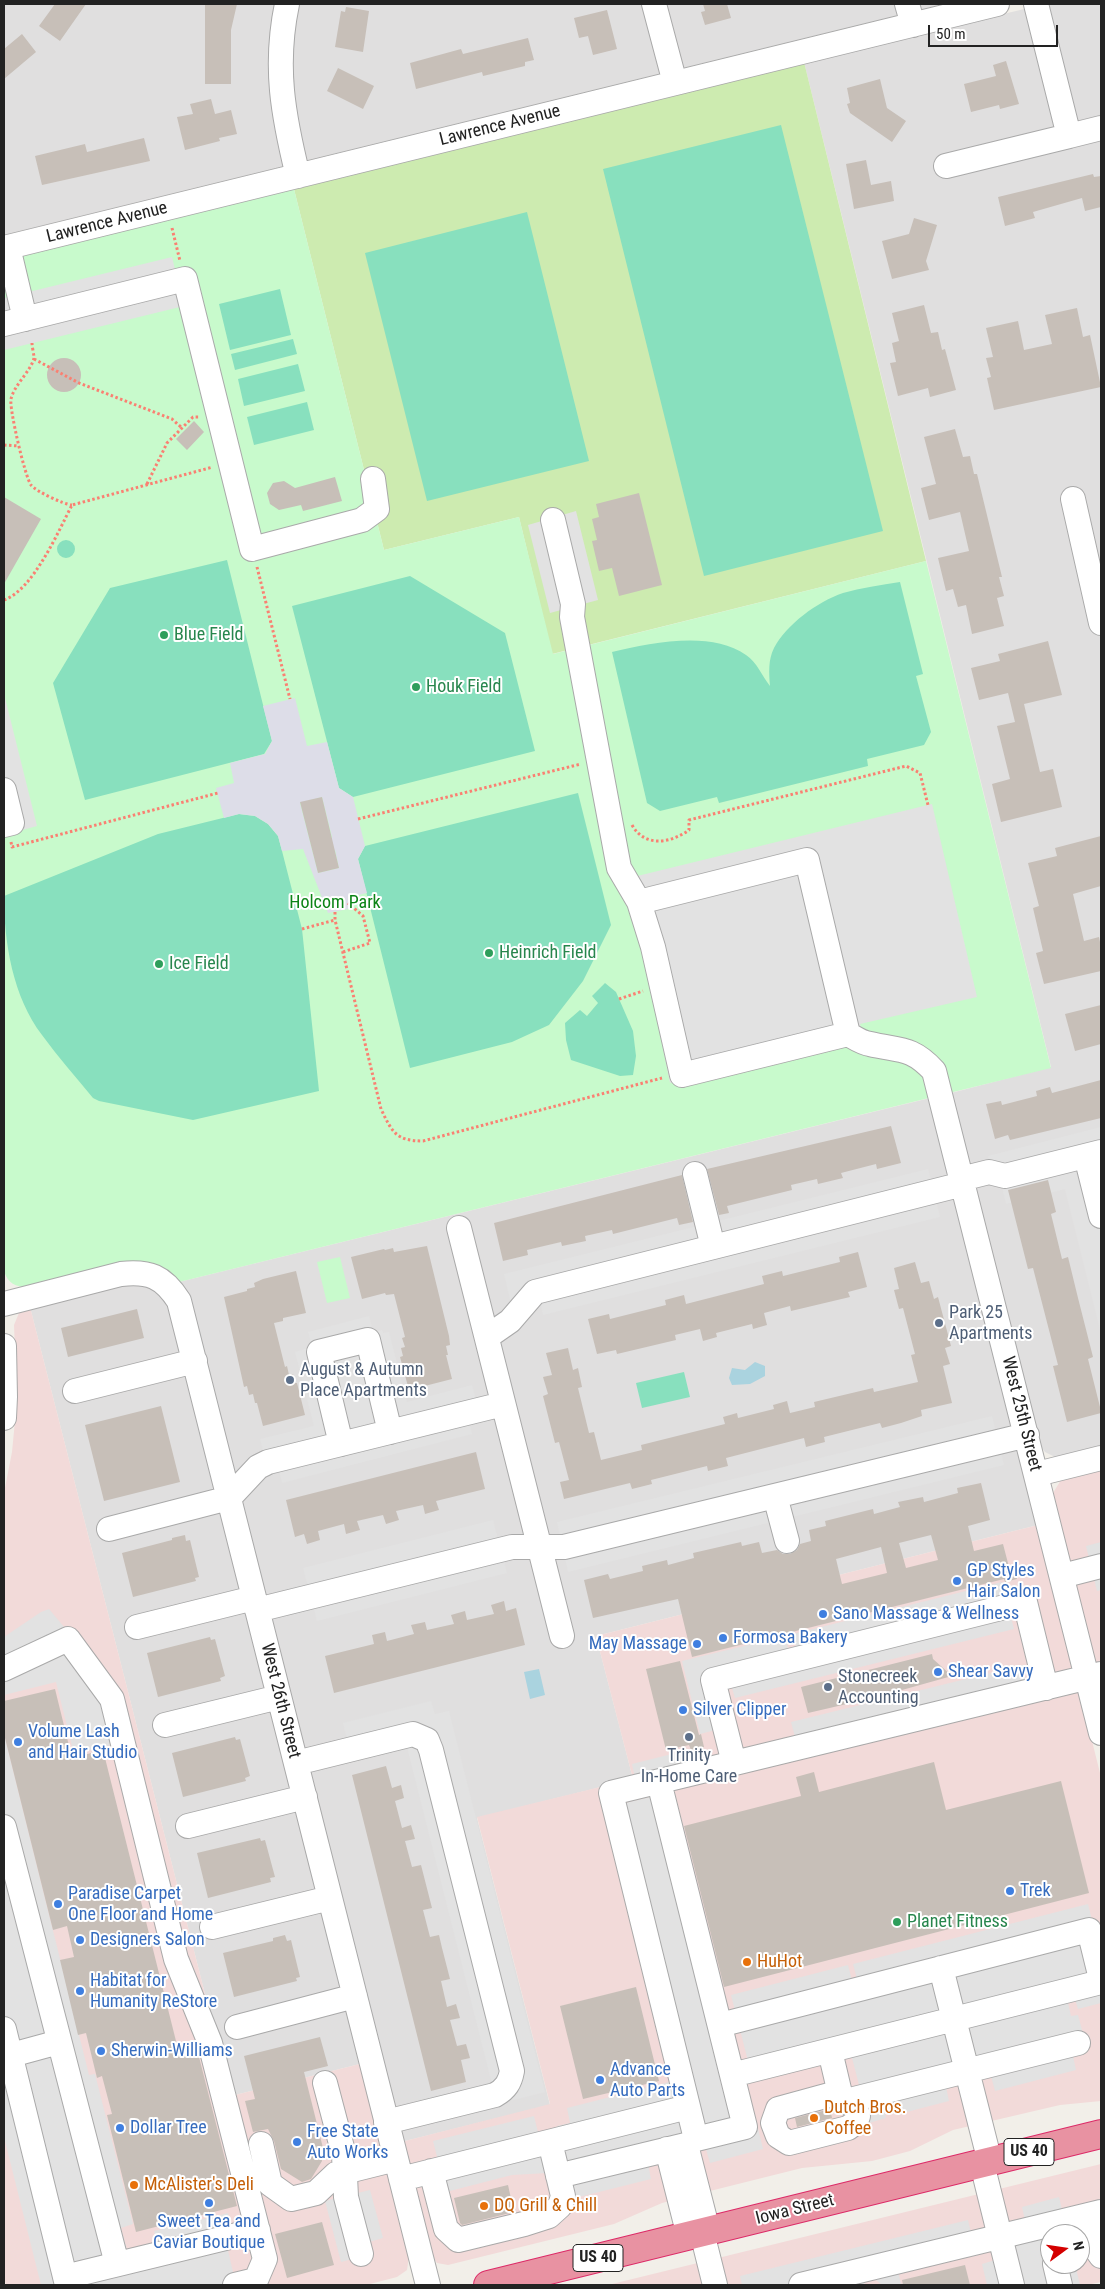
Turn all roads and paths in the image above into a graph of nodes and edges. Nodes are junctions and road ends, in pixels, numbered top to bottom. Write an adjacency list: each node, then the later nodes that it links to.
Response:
1 (287, 4): 10 (street)
2 (654, 4): 6 (street)
3 (997, 4): 5 (street, Lawrence Avenue)
4 (1036, 4): 8 (street)
5 (910, 14): 6 (street, Lawrence Avenue)
6 (675, 83): 10 (street, Lawrence Avenue)
7 (1101, 128): 8 (street)
8 (1069, 136): 9 (street)
9 (946, 166)
10 (298, 176): 12 (street, Lawrence Avenue)
11 (172, 228): 13 (path)
12 (6, 248): 14 (street)
13 (185, 279): 14 (street); 17 (street)
14 (15, 322)
15 (32, 343): 16 (path)
16 (34, 358): 18 (path); 20 (path)
17 (220, 419): 18 (path); 21 (street)
18 (182, 428): 23 (path)
19 (4, 445): 20 (path)
20 (19, 446): 25 (path)
21 (230, 462): 23 (path); 27 (street)
22 (373, 479): 27 (street)
23 (147, 484): 25 (path)
24 (1073, 499): 29 (street)
25 (72, 505): 28 (path)
26 (553, 520): 31 (street)
27 (252, 549): 30 (path)
28 (4, 600)
29 (1101, 623)
30 (290, 699)
31 (600, 759): 35 (path); 38 (street)
32 (4, 790): 37 (street)
33 (218, 793): 37 (path)
34 (928, 804): 36 (path)
35 (358, 819)
36 (630, 822)
37 (6, 829)
38 (639, 902): 44 (street); 45 (street)
39 (348, 903): 43 (path)
40 (335, 912): 41 (path)
41 (335, 920): 42 (path); 43 (path)
42 (302, 929)
43 (343, 952): 45 (path)
44 (848, 1034): 45 (street); 48 (street, West 25th Street)
45 (682, 1073)
46 (1094, 1154): 48 (street); 49 (street)
47 (695, 1174): 51 (street)
48 (962, 1182): 51 (street); 60 (street, West 25th Street)
49 (1101, 1216)
50 (459, 1228): 53 (street)
51 (713, 1247): 53 (street)
52 (4, 1304): 55 (street, West 26th Street)
53 (487, 1337): 57 (street)
54 (4, 1346): 58 (street)
55 (195, 1361): 56 (street); 63 (street, West 26th Street)
56 (75, 1391)
57 (503, 1404): 59 (street); 70 (street)
58 (4, 1418)
59 (390, 1432): 61 (street); 61 (street)
60 (1027, 1435): 65 (street, West 25th Street); 66 (street)
61 (342, 1444): 64 (street)
62 (1101, 1458): 65 (street)
63 (219, 1459): 64 (street); 67 (street, West 26th Street)
64 (258, 1467): 67 (street)
65 (1036, 1474): 72 (street, West 25th Street)
66 (776, 1496): 69 (street); 70 (street)
67 (229, 1498): 68 (street); 73 (street, West 26th Street)
68 (108, 1529)
69 (787, 1541)
70 (539, 1547): 73 (street); 75 (street)
71 (1101, 1566): 72 (street)
72 (1062, 1576): 77 (street, West 25th Street)
73 (256, 1604): 74 (street); 79 (street, West 26th Street)
74 (137, 1627)
75 (562, 1636)
76 (4, 1670): 119 (street)
77 (1094, 1676): 78 (street); 81 (street, West 25th Street)
78 (1046, 1688): 83 (street); 83 (street)
79 (279, 1697): 80 (street); 82 (street, West 26th Street)
80 (165, 1725)
81 (1101, 1733)
82 (296, 1763): 85 (street, West 26th Street); 107 (street)
83 (734, 1763): 84 (street)
84 (658, 1782): 95 (street); 106 (street)
85 (305, 1798): 86 (street); 88 (street, West 26th Street)
86 (188, 1826)
87 (5, 1837): 98 (street)
88 (330, 1898): 89 (street); 93 (street, West 26th Street)
89 (212, 1926)
90 (1096, 1933): 91 (street); 92 (street)
91 (941, 1968): 94 (street); 95 (street)
92 (1101, 1980): 94 (street)
93 (355, 1996): 96 (street); 107 (street, West 26th Street)
94 (954, 2019): 100 (street); 102 (street)
95 (720, 2025): 103 (street)
96 (237, 2027)
97 (4, 2029): 101 (street)
98 (59, 2042): 101 (street); 125 (street)
99 (1078, 2043): 102 (street)
100 (830, 2051): 103 (street); 105 (street)
101 (7, 2056): 127 (street)
102 (967, 2071): 105 (street); 112 (street)
103 (732, 2076): 111 (street)
104 (325, 2083): 115 (street)
105 (844, 2091): 105 (street)
106 (688, 2107): 109 (street); 111 (street)
107 (386, 2122): 113 (street, West 26th Street)
108 (1101, 2134): 112 (highway, Iowa Street / US 40)
109 (550, 2142): 114 (street); 116 (street)
110 (261, 2144): 115 (street)
111 (683, 2144): 116 (street); 120 (street)
112 (986, 2163): 120 (highway, Iowa Street / US 40); 122 (street)
113 (398, 2169): 114 (street); 115 (street); 129 (street, West 26th Street)
114 (431, 2171): 116 (street)
115 (344, 2172): 123 (street)
116 (558, 2176)
117 (1095, 2213): 118 (street); 124 (street)
118 (1073, 2224)
119 (258, 2230): 125 (street); 128 (street)
120 (700, 2233): 130 (highway, Iowa Street / US 40); 131 (street)
121 (1040, 2236): 122 (street)
122 (1000, 2237): 126 (street); 133 (street)
123 (361, 2254)
124 (1101, 2256)
125 (117, 2264): 127 (street)
126 (891, 2275): 132 (street)
127 (66, 2281)
128 (234, 2285)
129 (428, 2285)
130 (488, 2285)
131 (715, 2285)
132 (802, 2285)
133 (1012, 2285)

